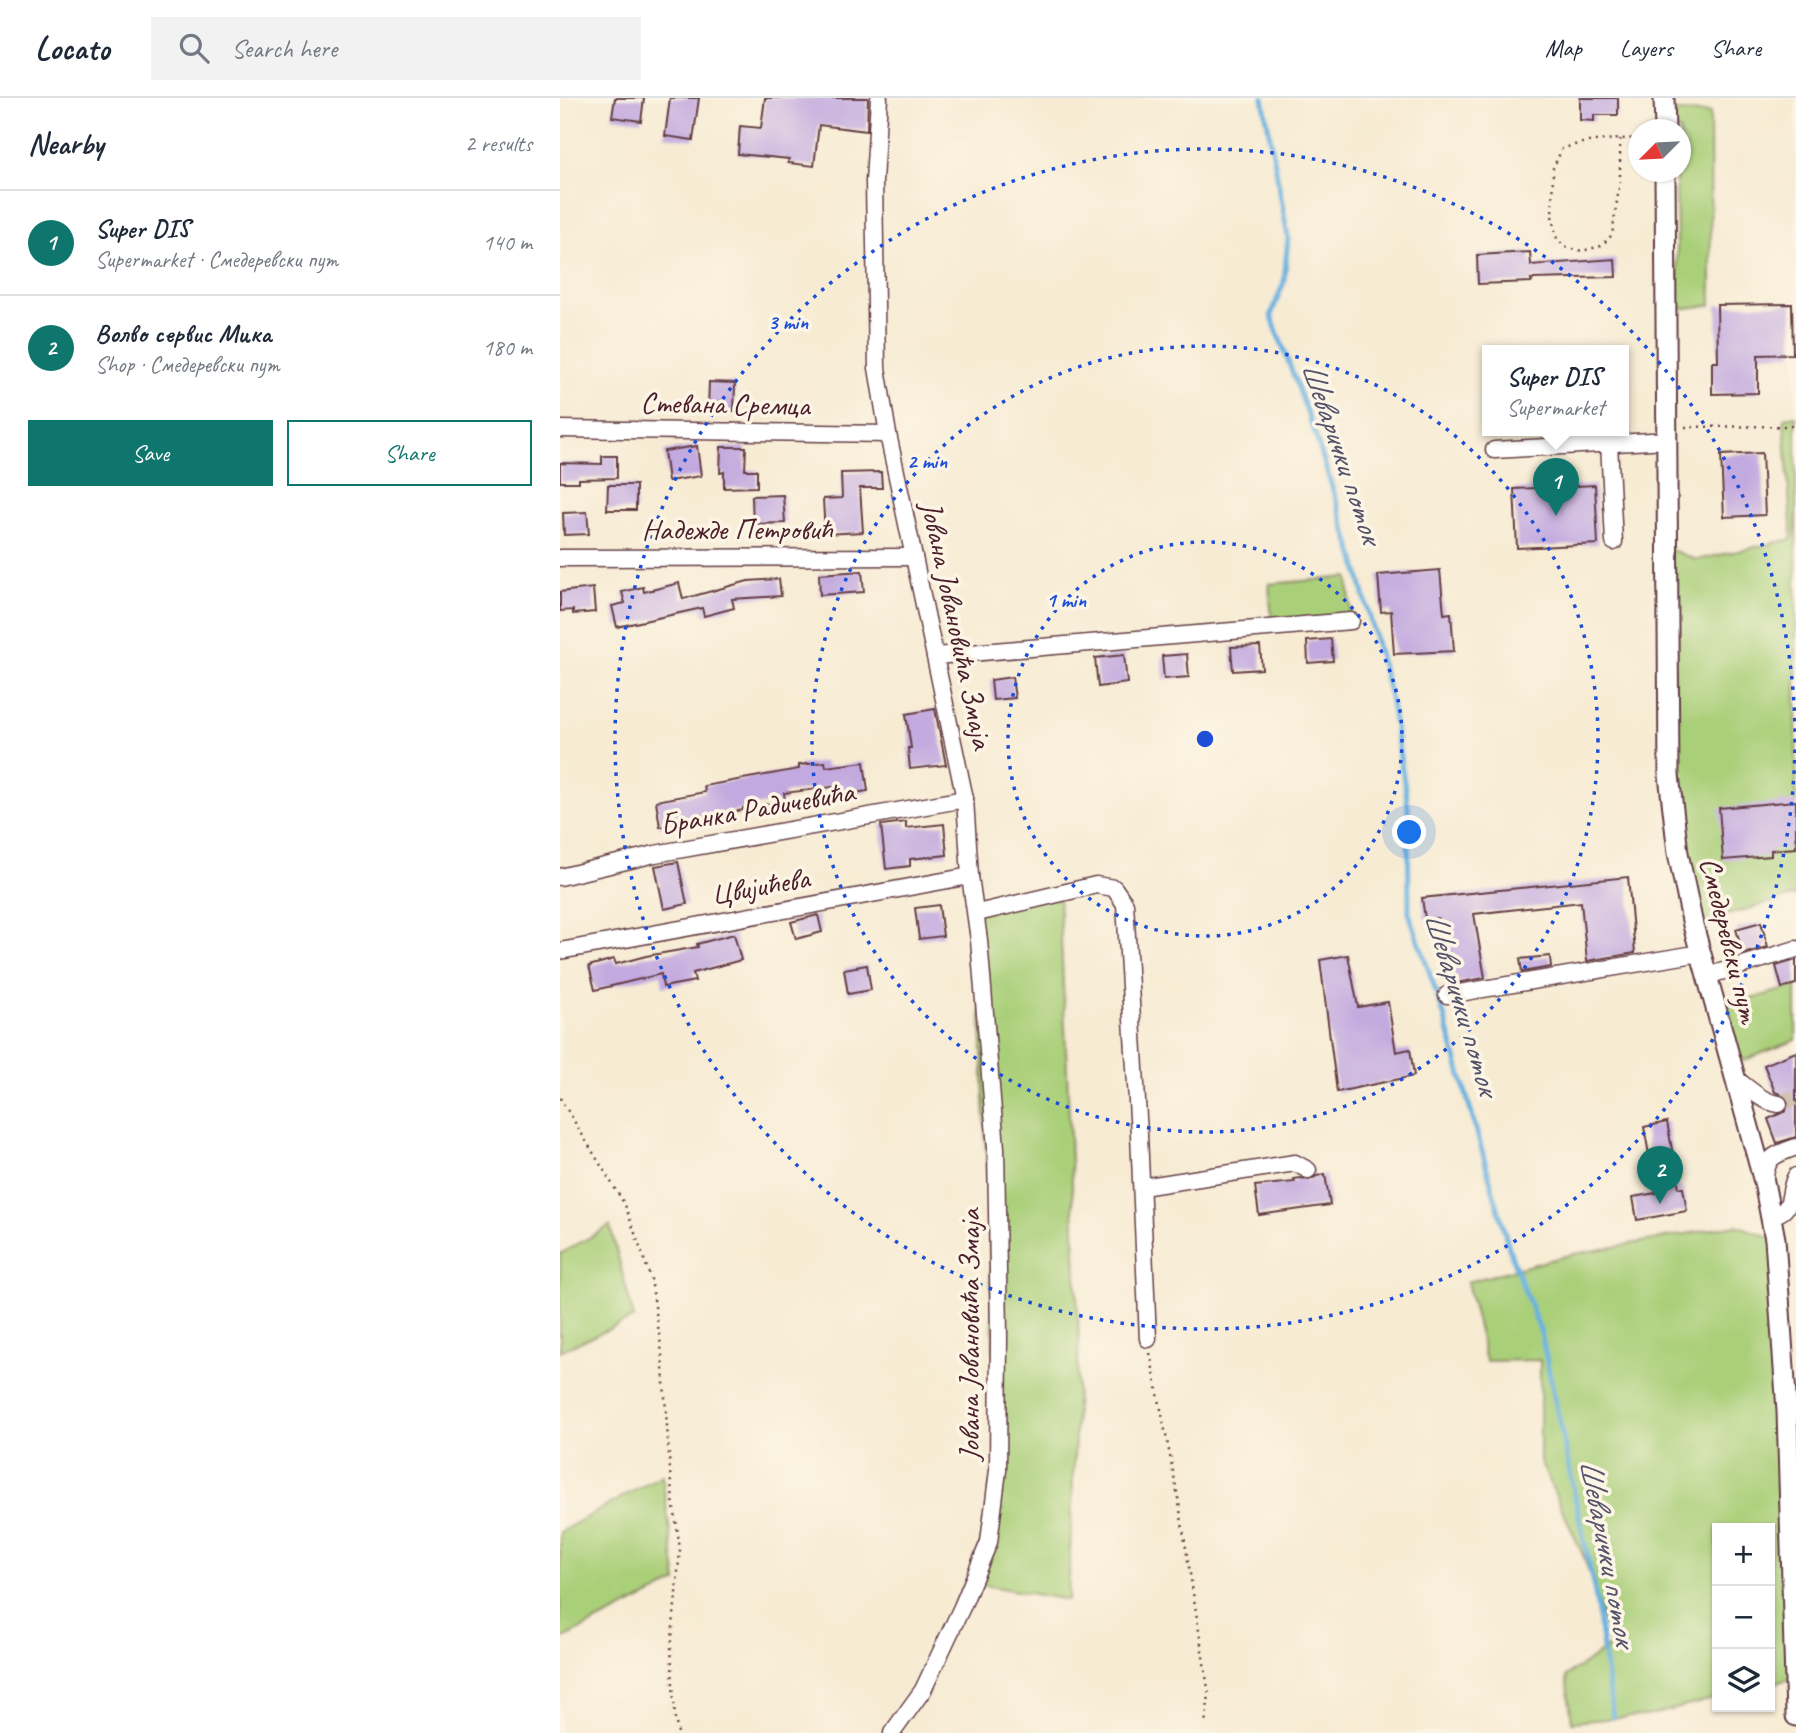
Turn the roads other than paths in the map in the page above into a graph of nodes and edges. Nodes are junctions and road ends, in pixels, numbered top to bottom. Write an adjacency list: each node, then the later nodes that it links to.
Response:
1 (878, 98): 7 (street, Јована Јовановића Змаја)
2 (1664, 98): 3 (main road)
3 (1665, 119)
4 (1665, 182): 6 (main road, Смедеревски пут)
5 (560, 429): 7 (street, Стевана Сремца)
6 (1668, 433): 8 (street); 21 (main road, Смедеревски пут)
7 (888, 435): 11 (street, Јована Јовановића Змаја)
8 (1608, 443): 9 (street); 10 (street)
9 (1493, 450)
10 (1614, 542)
11 (914, 557): 12 (street, Надежде Петровић); 14 (street, Јована Јовановића Змаја)
12 (560, 558)
13 (1351, 621): 14 (street)
14 (935, 656): 15 (street, Јована Јовановића Змаја)
15 (965, 799): 16 (street, Јована Јовановића Змаја); 17 (street, Бранка Радичевића)
16 (970, 876): 18 (street, Јована Јовановића Змаја); 20 (street, Цвијићева)
17 (560, 877)
18 (977, 913): 30 (street); 34 (street, Јована Јовановића Змаја)
19 (1796, 949): 22 (street)
20 (560, 951)
21 (1701, 953): 22 (main road, Смедеревски пут); 23 (street)
22 (1707, 976): 24 (main road, Смедеревски пут)
23 (1447, 995)
24 (1736, 1079): 25 (street); 29 (main road, Смедеревски пут)
25 (1779, 1104)
26 (1796, 1147): 29 (street)
27 (1308, 1170): 30 (street)
28 (1796, 1176): 31 (street)
29 (1764, 1182): 31 (main road, Смедеревски пут)
30 (1142, 1187): 32 (street)
31 (1772, 1216): 33 (main road, Смедеревски пут)
32 (1148, 1339)
33 (1796, 1716)
34 (892, 1733)

